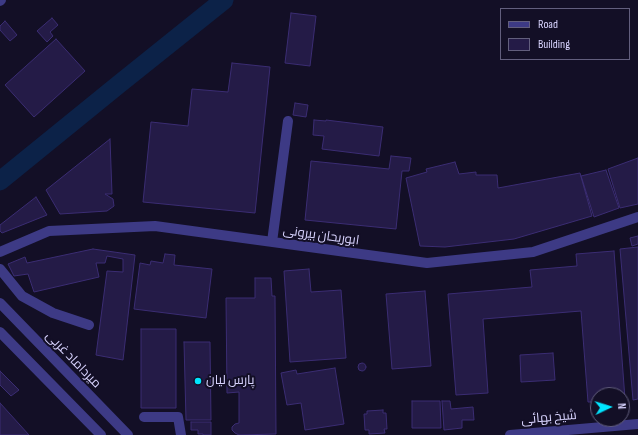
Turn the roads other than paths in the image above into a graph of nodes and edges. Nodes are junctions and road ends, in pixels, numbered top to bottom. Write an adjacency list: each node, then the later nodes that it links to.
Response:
1 (288, 121): 3 (street)
2 (638, 217): 3 (street, ابوریحان بیرونی)
3 (272, 242): 4 (street, ابوریحان بیرونی)
4 (0, 252)
5 (0, 268): 7 (street)
6 (0, 303): 12 (street, میرداماد غربی)
7 (89, 325)
8 (0, 332): 11 (street)
9 (144, 417): 13 (street)
10 (638, 424): 14 (street, شیخ بهائی)
11 (101, 435)
12 (128, 435)
13 (181, 435)
14 (510, 435)

